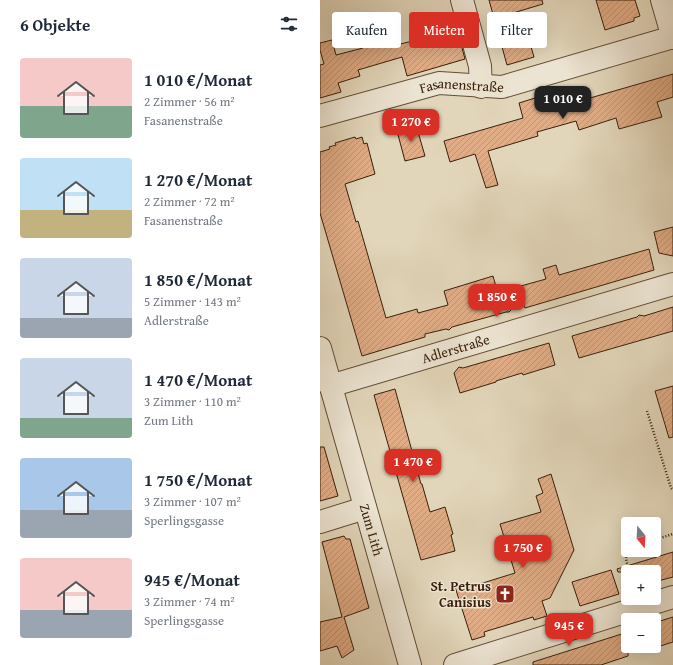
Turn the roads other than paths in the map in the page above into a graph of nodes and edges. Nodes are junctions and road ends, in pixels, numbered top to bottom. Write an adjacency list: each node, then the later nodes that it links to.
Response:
1 (462, 0): 4 (street)
2 (662, 0): 3 (street)
3 (673, 38): 4 (street, Fasanenstraße)
4 (481, 87): 5 (street, Fasanenstraße)
5 (320, 116)
6 (673, 284): 8 (street, Adlerstraße)
7 (320, 348): 8 (street, Zum Lith)
8 (330, 386): 9 (street, Zum Lith)
9 (365, 508): 10 (street); 12 (street, Zum Lith)
10 (320, 522)
11 (673, 597): 13 (street)
12 (410, 665)
13 (455, 665)

